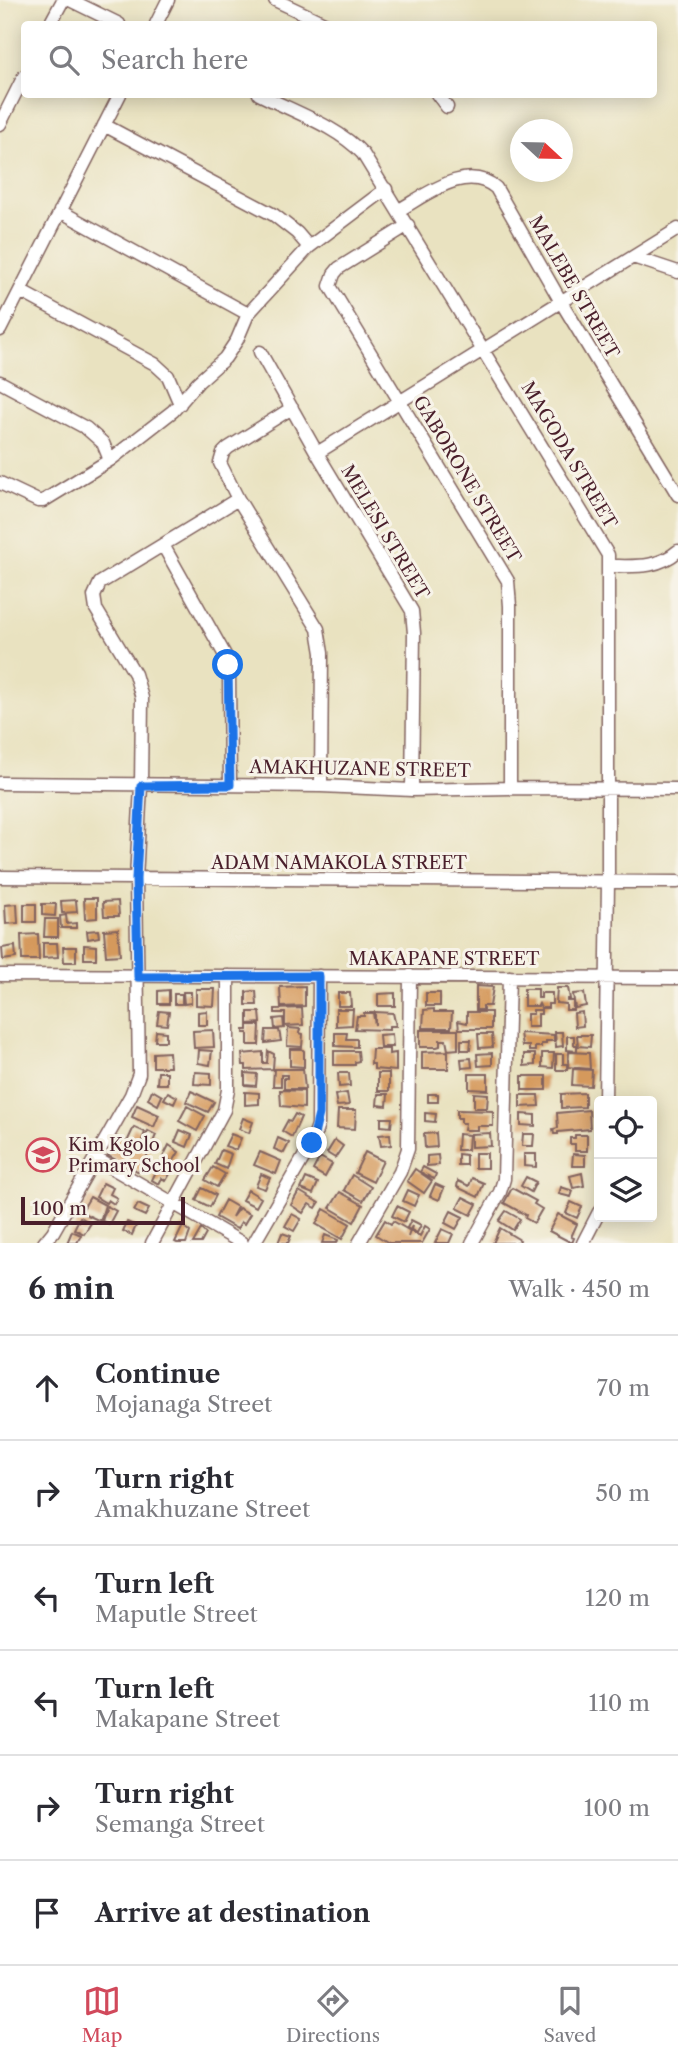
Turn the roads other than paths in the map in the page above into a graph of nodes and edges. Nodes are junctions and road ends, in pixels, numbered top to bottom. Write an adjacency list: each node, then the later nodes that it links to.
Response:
1 (63, 0): 5 (street)
2 (70, 0): 6 (street)
3 (168, 0): 7 (street)
4 (275, 0): 8 (street)
5 (52, 21)
6 (113, 21)
7 (158, 21)
8 (320, 21)
9 (21, 82): 14 (street)
10 (118, 98): 15 (street)
11 (267, 98): 16 (street, MAGODA STREET)
12 (440, 98): 13 (street)
13 (447, 107)
14 (0, 124)
15 (104, 125): 18 (street); 21 (street)
16 (386, 189): 17 (street, MAGODA STREET); 21 (street)
17 (399, 210): 19 (street, MAGODA STREET); 25 (street, MALEBE STREET)
18 (61, 211): 24 (street); 26 (street)
19 (408, 225): 28 (street, MAGODA STREET); 31 (street, GABORONE STREET)
20 (678, 229): 22 (street)
21 (309, 247): 26 (street)
22 (634, 257): 23 (street); 25 (street)
23 (678, 271)
24 (20, 291): 27 (street); 32 (street)
25 (561, 300): 28 (street); 37 (street, MALEBE STREET)
26 (248, 314): 32 (street)
27 (0, 330)
28 (483, 349): 31 (street); 41 (street, MAGODA STREET)
29 (260, 352): 33 (street, MELESI STREET)
30 (0, 382): 35 (street)
31 (399, 401): 34 (street); 46 (street, GABORONE STREET)
32 (180, 404): 35 (street)
33 (292, 408): 34 (street, MELESI STREET); 38 (street)
34 (317, 453): 49 (street, MELESI STREET)
35 (110, 460): 36 (street)
36 (0, 483)
37 (678, 495)
38 (238, 499): 39 (street); 45 (street)
39 (163, 545): 43 (street); 44 (street)
40 (678, 551): 41 (street)
41 (609, 566): 47 (street, MAGODA STREET)
42 (0, 783): 44 (street, AMAKHUZANE STREET)
43 (230, 785): 44 (street, AMAKHUZANE STREET); 45 (street, AMAKHUZANE STREET)
44 (141, 786): 51 (street)
45 (321, 786): 49 (street, AMAKHUZANE STREET)
46 (510, 788): 47 (street, AMAKHUZANE STREET); 49 (street, AMAKHUZANE STREET)
47 (607, 789): 48 (street, AMAKHUZANE STREET); 52 (street, MAGODA STREET)
48 (678, 789)
49 (412, 790)
50 (0, 877): 51 (street, ADAM NAMAKOLA STREET)
51 (136, 879): 52 (street, ADAM NAMAKOLA STREET); 58 (street)
52 (608, 882): 53 (street, ADAM NAMAKOLA STREET); 60 (street, MAGODA STREET)
53 (678, 882)
54 (0, 975): 58 (street, MAKAPANE STREET)
55 (228, 976): 56 (street, MAKAPANE STREET); 58 (street, MAKAPANE STREET); 64 (street)
56 (319, 976): 57 (street, MAKAPANE STREET); 69 (street)
57 (410, 976): 59 (street, MAKAPANE STREET); 70 (street)
58 (138, 977): 63 (street)
59 (509, 977): 60 (street, MAKAPANE STREET); 71 (street)
60 (605, 977): 61 (street, MAKAPANE STREET); 62 (street, MAGODA STREET)
61 (678, 978)
62 (605, 1096)
63 (95, 1158): 64 (street); 66 (street)
64 (174, 1203): 67 (street); 68 (street)
65 (594, 1222): 72 (street)
66 (44, 1243)
67 (152, 1243)
68 (242, 1243)
69 (254, 1243)
70 (359, 1243)
71 (472, 1243)
72 (583, 1243)

